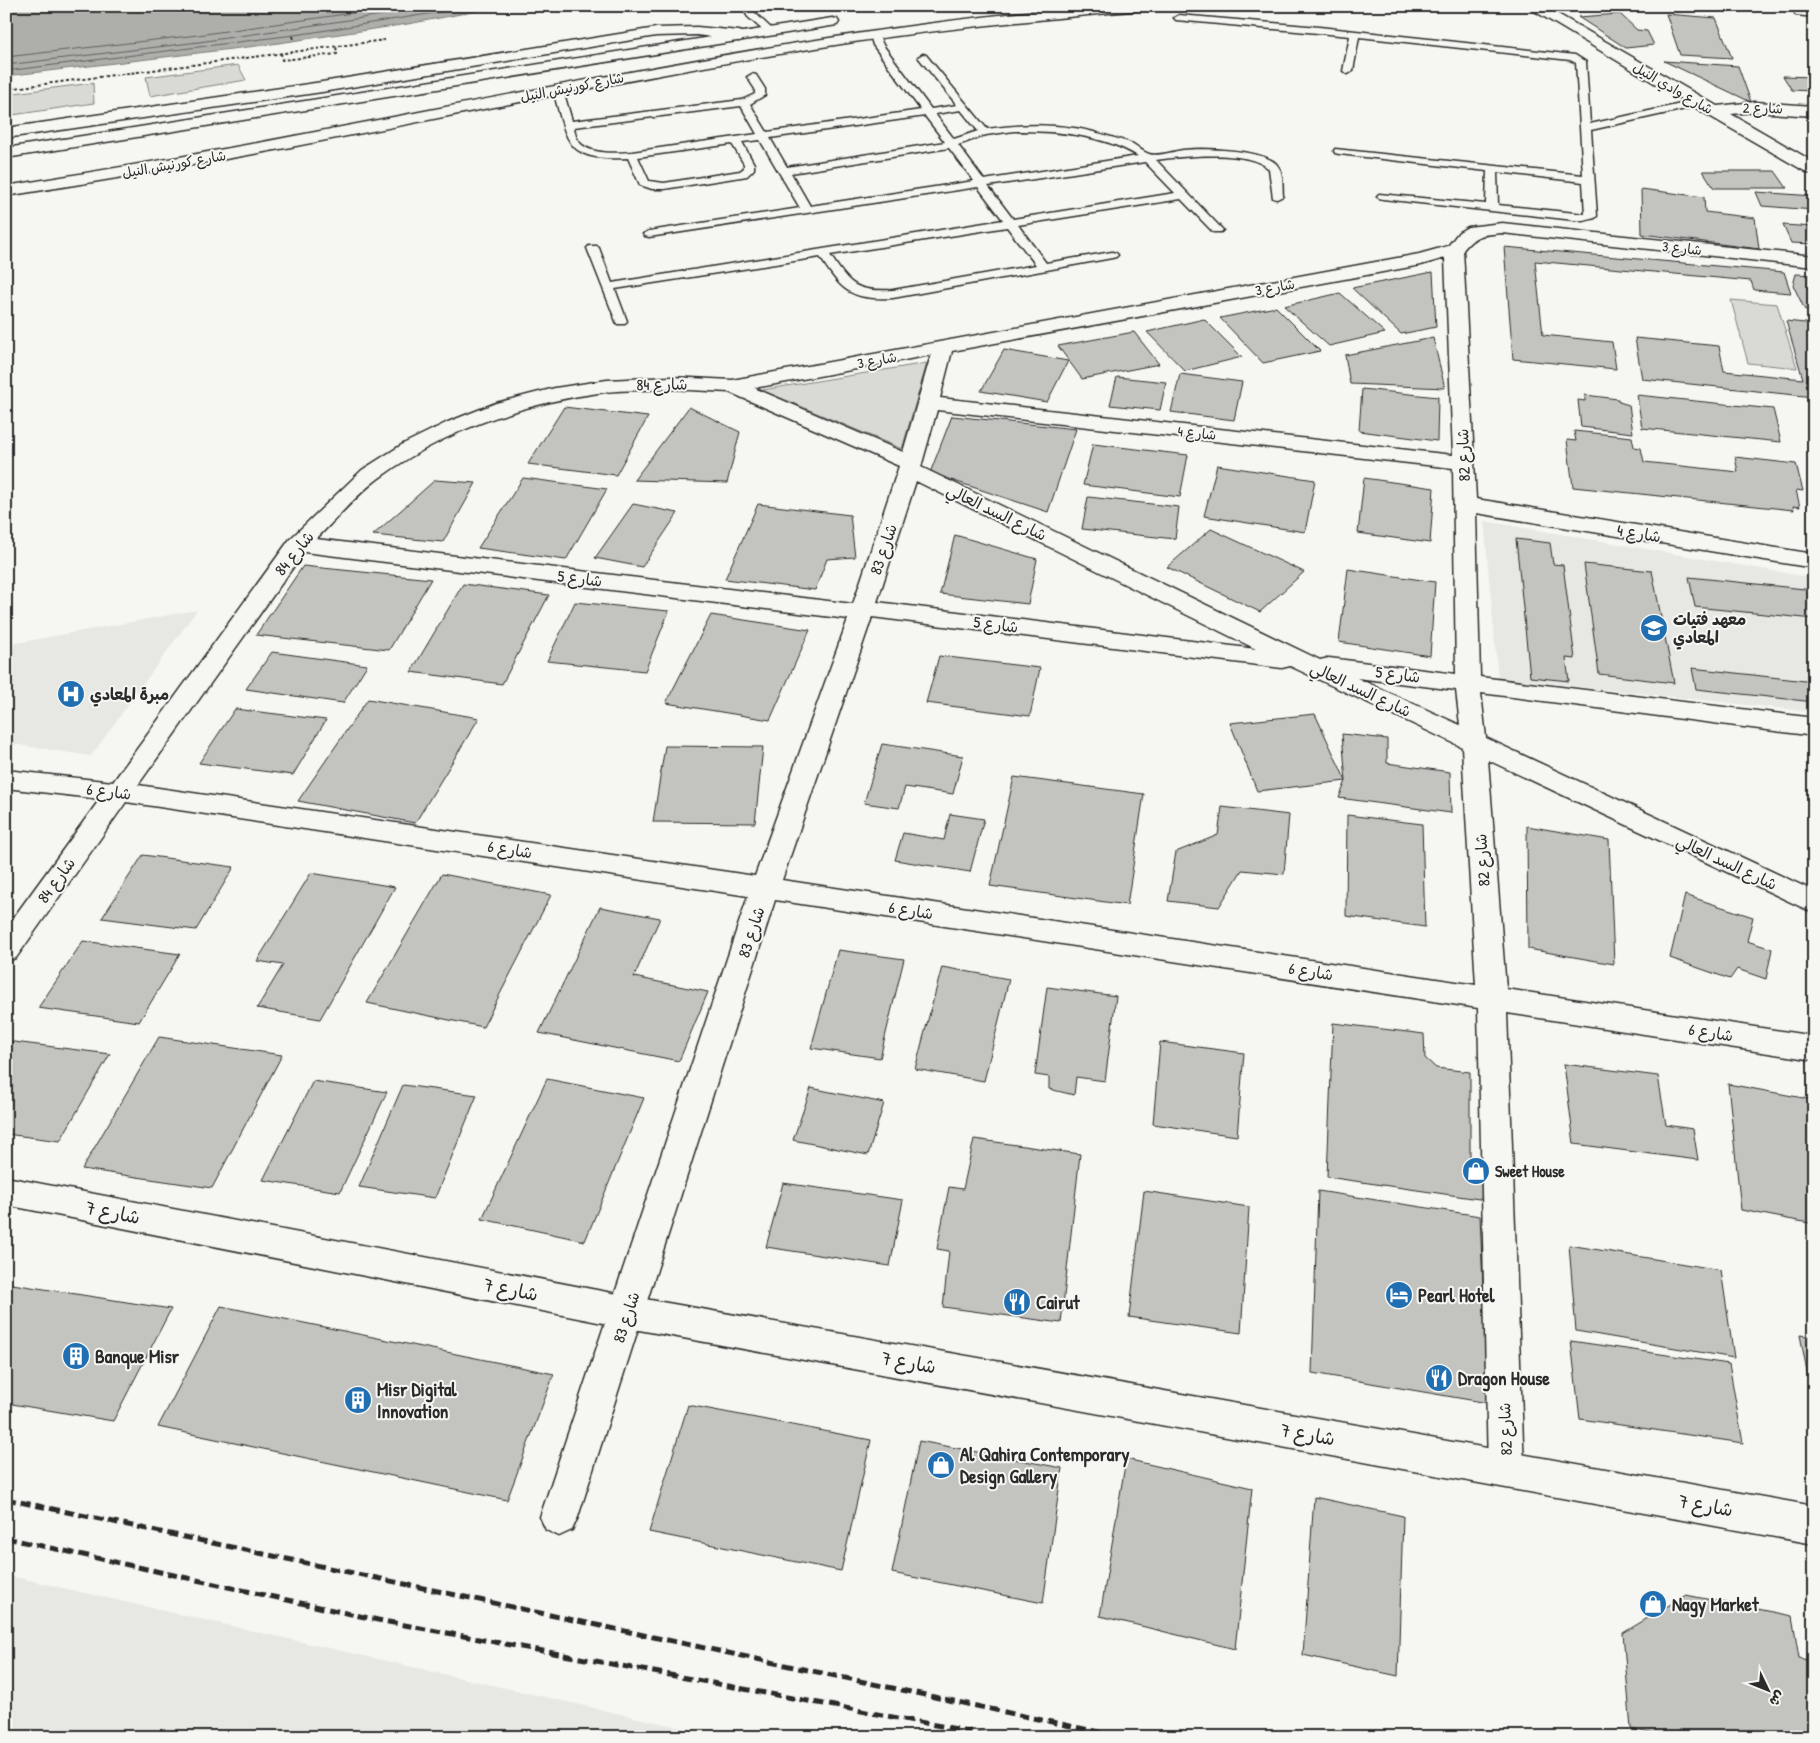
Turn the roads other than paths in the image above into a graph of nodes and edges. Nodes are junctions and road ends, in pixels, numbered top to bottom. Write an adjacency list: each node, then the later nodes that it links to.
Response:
1 (746, 6): 6 (lane)
2 (1141, 6): 8 (main road, شارع كورنيش النيل)
3 (1533, 6): 16 (main road, شارع وادي النيل)
4 (1179, 18): 7 (lane)
5 (845, 20): 6 (main road, شارع كورنيش النيل)
6 (770, 32): 9 (main road, شارع كورنيش النيل)
7 (1354, 34): 11 (lane); 20 (lane)
8 (875, 35): 13 (main road, شارع كورنيش النيل); 18 (lane)
9 (739, 36): 22 (main road); 23 (main road, شارع كورنيش النيل)
10 (923, 57): 15 (lane)
11 (1348, 71)
12 (752, 76): 14 (lane)
13 (558, 90): 19 (lane); 33 (main road, شارع كورنيش النيل)
14 (744, 103): 19 (lane); 24 (lane)
15 (963, 107): 18 (lane); 21 (lane)
16 (1705, 107): 17 (main road, شارع 2); 20 (lane); 34 (main road, شارع وادي النيل)
17 (1814, 111)
18 (927, 112): 24 (lane); 26 (lane)
19 (569, 124): 30 (lane)
20 (1586, 128): 36 (lane)
21 (984, 132): 26 (lane); 31 (lane)
22 (6, 134)
23 (132, 134): 27 (main road, شارع كورنيش النيل); 33 (main road)
24 (764, 136): 25 (lane); 35 (lane)
25 (736, 140): 30 (lane); 30 (lane)
26 (951, 144): 35 (lane); 37 (lane)
27 (32, 149): 29 (main road, شارع كورنيش النيل); 38 (main road)
28 (1340, 151): 32 (lane)
29 (6, 153)
30 (632, 155)
31 (1148, 158): 37 (lane); 40 (lane); 41 (lane)
32 (1492, 168): 36 (lane); 43 (lane)
33 (145, 169): 38 (main road, شارع كورنيش النيل)
34 (1814, 169)
35 (784, 171): 44 (lane)
36 (1589, 179): 43 (lane)
37 (981, 184): 44 (lane); 45 (lane)
38 (32, 187): 39 (main road, شارع كورنيش النيل)
39 (6, 191)
40 (1183, 195): 45 (lane); 46 (lane)
41 (1277, 196)
42 (1383, 196): 43 (lane)
43 (1492, 208)
44 (807, 210): 47 (lane)
45 (1010, 223): 50 (lane); 53 (lane)
46 (1217, 230)
47 (649, 234)
48 (593, 248): 54 (lane)
49 (1454, 250): 52 (main road, شارع 3); 56 (main road, شارع 3); 59 (main road, شارع 82)
50 (823, 253): 53 (lane); 54 (lane)
51 (1112, 255): 53 (lane)
52 (1814, 262)
53 (1044, 267)
54 (608, 287): 55 (lane)
55 (621, 321)
56 (943, 347): 57 (main road, شارع 3); 58 (main road, شارع 83)
57 (732, 386): 60 (main road, شارع السد العالي); 62 (main road, شارع 84)
58 (930, 402): 59 (main road, شارع 4); 60 (main road, شارع 83)
59 (1464, 463): 61 (main road, شارع 82)
60 (911, 467): 64 (main road, شارع 83); 65 (main road, شارع السد العالي)
61 (1464, 504): 63 (main road, شارع 4); 66 (main road, شارع 82)
62 (298, 544): 64 (main road, شارع 5); 70 (main road, شارع 84)
63 (1814, 561)
64 (862, 610): 65 (main road, شارع 5); 71 (main road, شارع 83)
65 (1303, 662): 66 (main road, شارع 5); 68 (main road, شارع السد العالي)
66 (1468, 683): 67 (main road, شارع 5); 68 (main road, شارع 82)
67 (1814, 727)
68 (1474, 742): 72 (main road, شارع السد العالي); 74 (main road, شارع 82)
69 (6, 779): 70 (main road, شارع 6)
70 (119, 792): 71 (main road, شارع 6); 73 (main road, شارع 84)
71 (765, 887): 74 (main road, شارع 6); 77 (main road, شارع 83)
72 (1814, 903)
73 (6, 950)
74 (1492, 998): 75 (main road, شارع 6); 78 (main road, شارع 82)
75 (1814, 1048)
76 (6, 1191): 77 (main road, شارع 7)
77 (628, 1312): 78 (main road, شارع 7); 79 (main road, شارع 83)
78 (1506, 1469): 80 (main road, شارع 7)
79 (559, 1517)
80 (1814, 1525)

